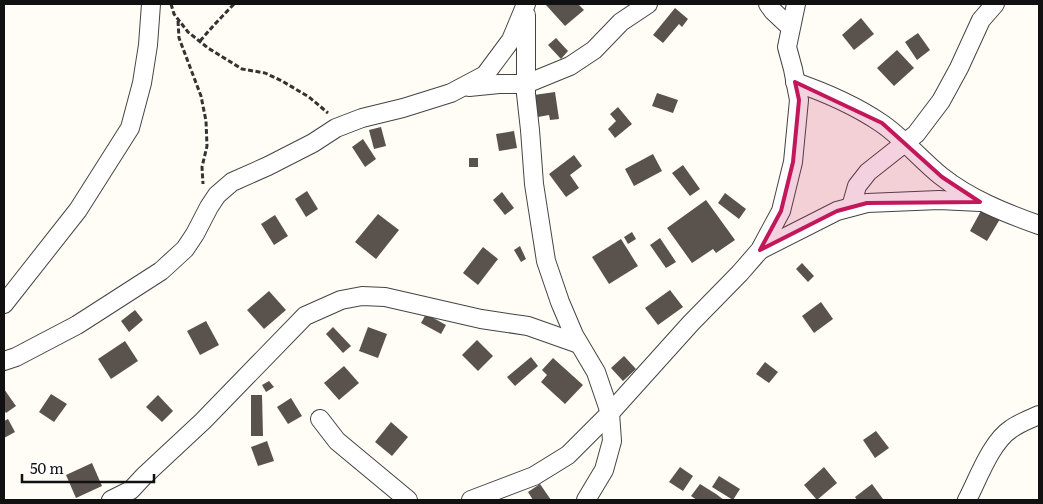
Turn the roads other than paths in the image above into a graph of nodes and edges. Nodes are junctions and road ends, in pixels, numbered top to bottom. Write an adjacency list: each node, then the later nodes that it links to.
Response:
1 (151, 4): 16 (street)
2 (526, 4): 9 (street); 10 (street)
3 (648, 4): 9 (street)
4 (768, 4): 7 (street)
5 (796, 4): 7 (street)
6 (995, 4): 11 (street)
7 (790, 27): 8 (street)
8 (795, 82): 11 (street); 15 (street)
9 (526, 84): 10 (street); 17 (street)
10 (461, 87): 18 (street)
11 (904, 142): 12 (street); 13 (street)
12 (980, 202): 13 (street); 14 (street)
13 (850, 207): 15 (street)
14 (1039, 225)
15 (760, 250): 19 (street)
16 (4, 304)
17 (579, 344): 19 (street); 22 (street)
18 (4, 361)
19 (610, 412): 24 (street); 25 (street)
20 (1039, 415): 26 (street)
21 (320, 419): 23 (street)
22 (111, 500)
23 (408, 500)
24 (472, 500)
25 (586, 500)
26 (967, 500)

